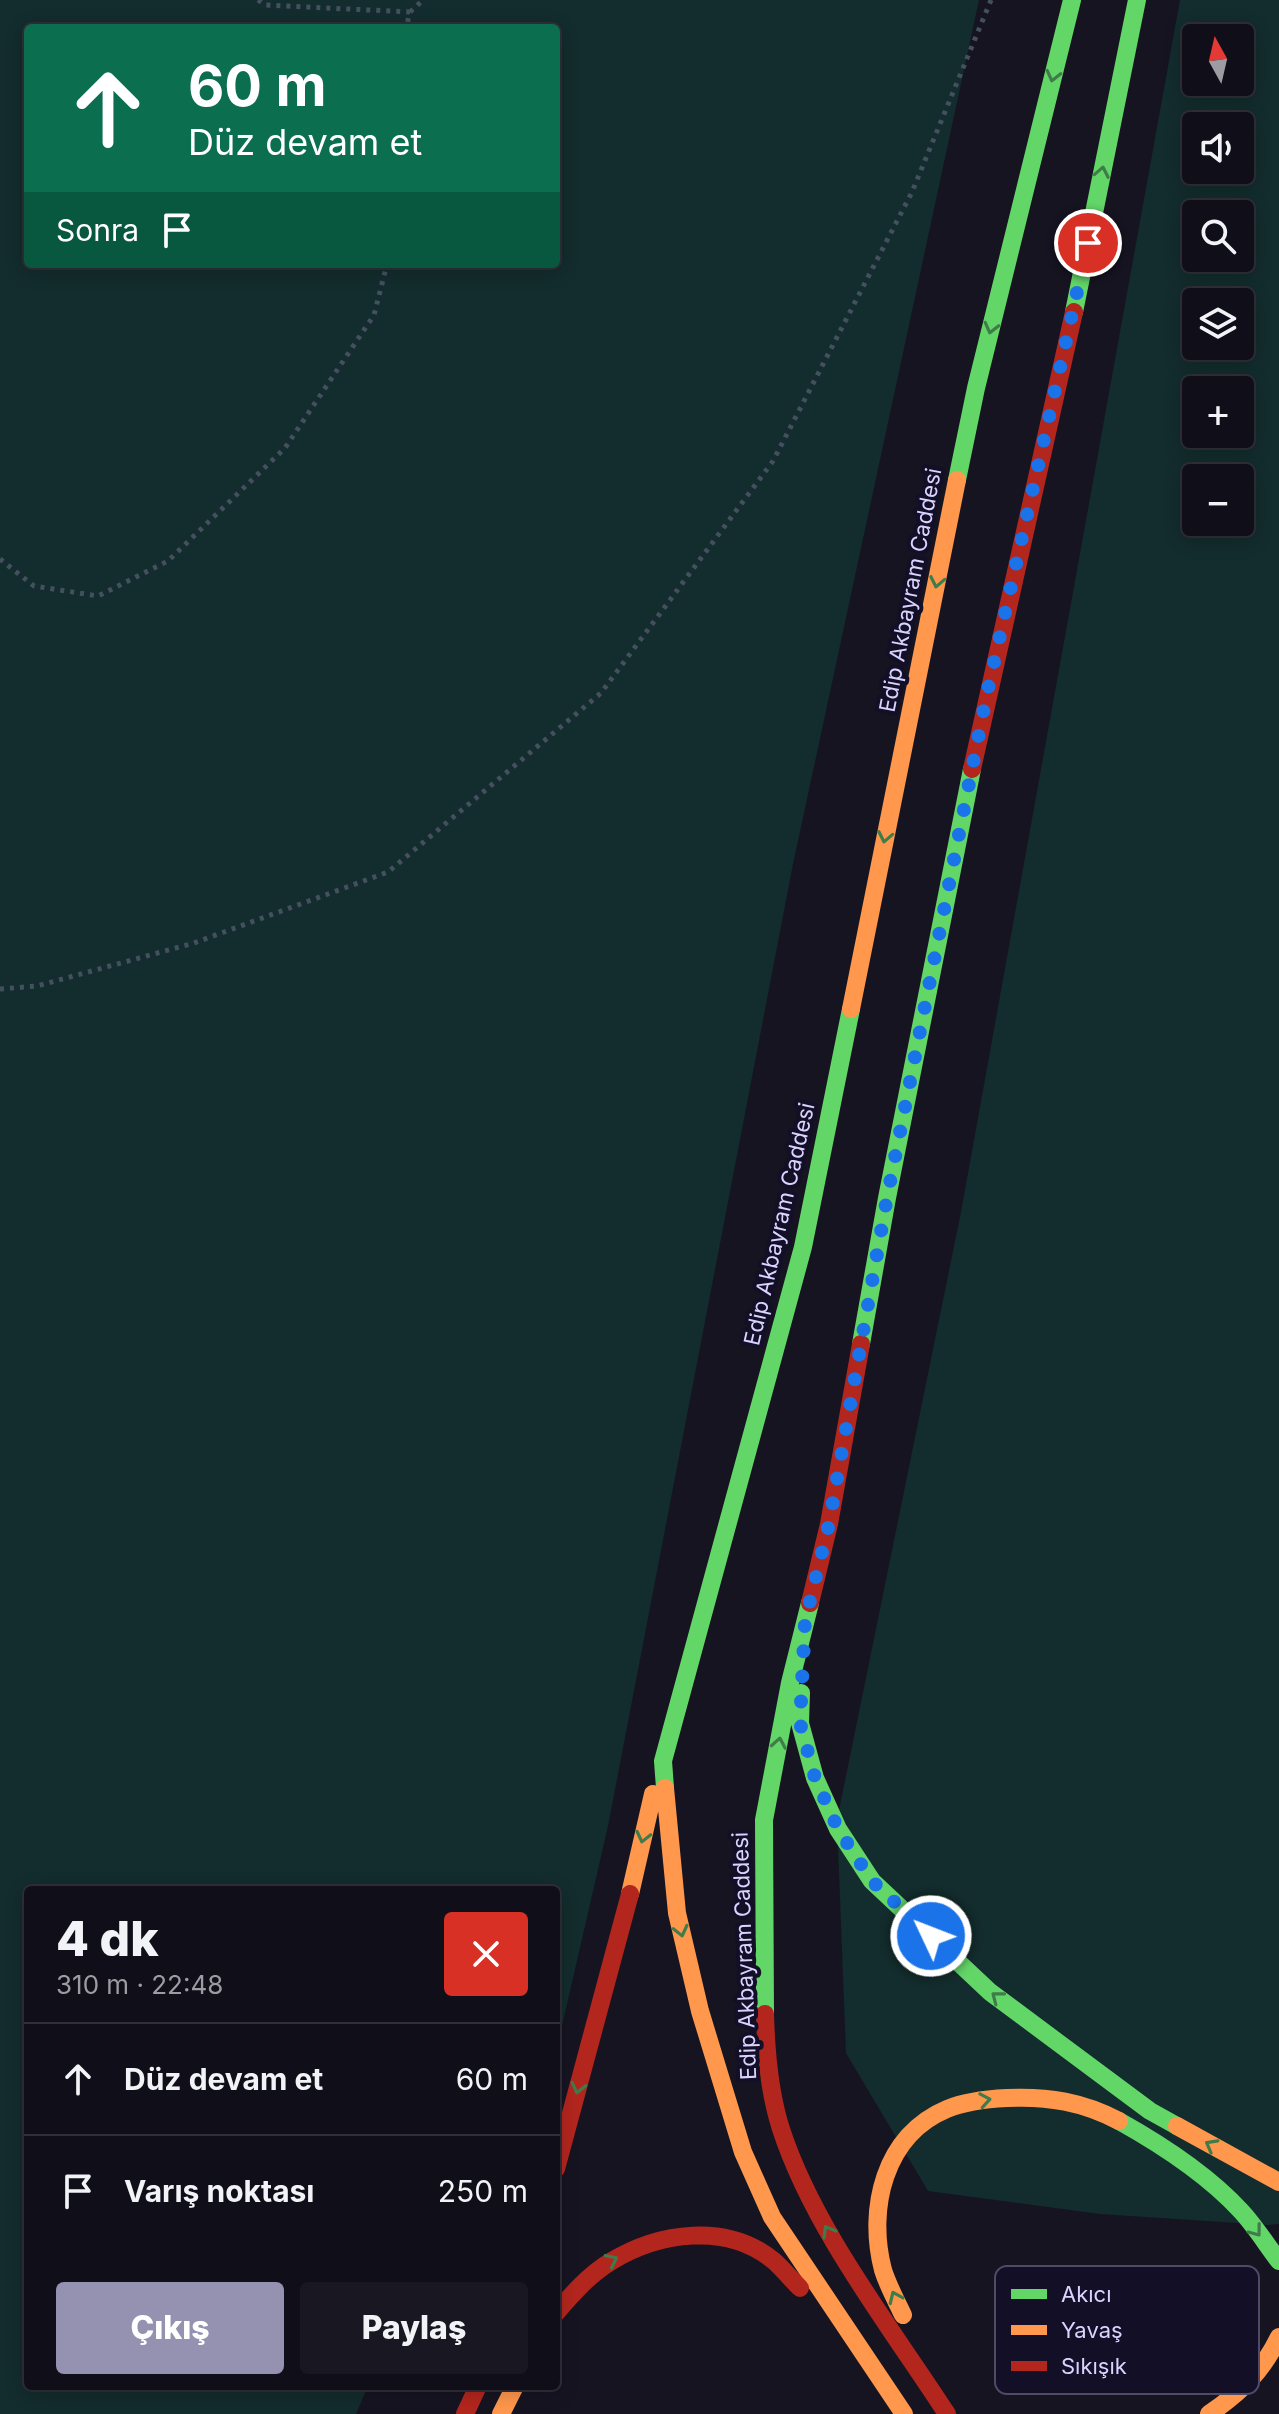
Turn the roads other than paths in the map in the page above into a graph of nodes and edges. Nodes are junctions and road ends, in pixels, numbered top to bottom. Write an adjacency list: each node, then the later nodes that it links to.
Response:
1 (1072, 0): 4 (main road, Edip Akbayram Caddesi, one-way to 4)
2 (1137, 0): 3 (main road, Edip Akbayram Caddesi, one-way to 2)
3 (805, 1621): 6 (main road, one-way to 3); 18 (main road, Edip Akbayram Caddesi, one-way to 3)
4 (663, 1761): 5 (main road, one-way to 5); 17 (main road, Edip Akbayram Caddesi, one-way to 17)
5 (560, 2154)
6 (1279, 2182)
7 (1279, 2261): 19 (main road, one-way to 7)
8 (560, 2308): 16 (main road, one-way to 16)
9 (1279, 2337): 10 (main road)
10 (1259, 2373)
11 (476, 2390): 14 (main road)
12 (513, 2390): 15 (main road)
13 (1238, 2394): 20 (main road)
14 (465, 2414)
15 (501, 2414)
16 (893, 2414)
17 (904, 2414)
18 (947, 2414)
19 (959, 2414)
20 (1209, 2414)

